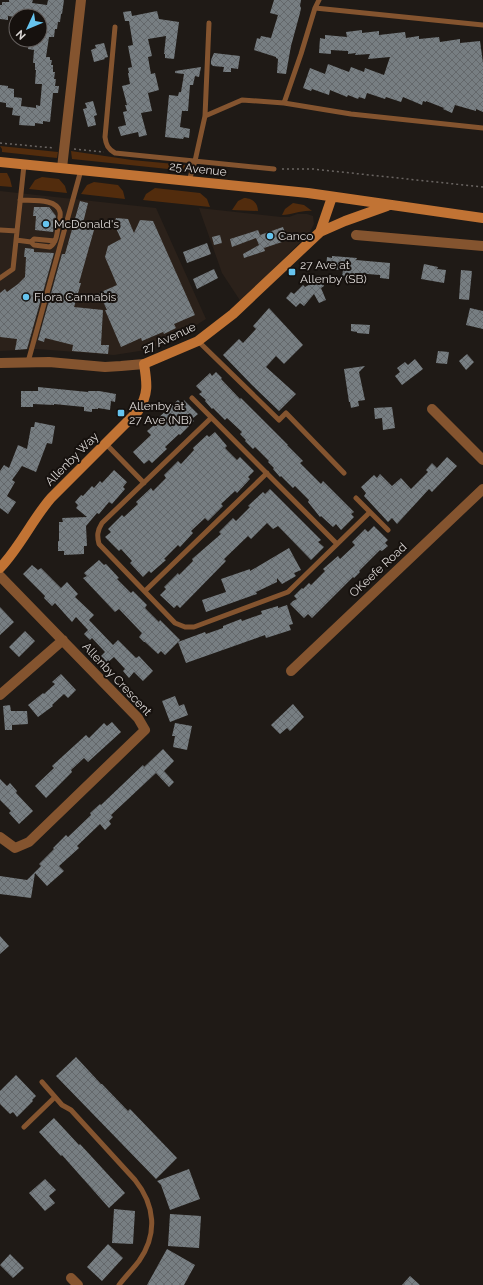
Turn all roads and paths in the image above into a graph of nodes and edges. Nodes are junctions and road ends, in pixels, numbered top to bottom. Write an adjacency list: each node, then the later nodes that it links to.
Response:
1 (81, 0): 13 (street)
2 (319, 0): 3 (lane)
3 (315, 8): 5 (lane); 7 (lane)
4 (209, 23): 8 (lane)
5 (483, 25)
6 (115, 27): 10 (lane)
7 (284, 103): 8 (lane); 9 (lane)
8 (205, 116): 10 (lane)
9 (483, 128)
10 (195, 161): 14 (lane); 16 (lane)
11 (0, 162): 12 (street, 25 Avenue)
12 (24, 164): 13 (street, 25 Avenue); 19 (lane)
13 (62, 168): 15 (street, 25 Avenue)
14 (274, 169): 17 (path)
15 (81, 170): 16 (street, 25 Avenue); 30 (lane)
16 (189, 181): 18 (street, 25 Avenue)
17 (483, 187)
18 (332, 197): 20 (street, 25 Avenue); 24 (street, 27 Avenue)
19 (20, 200): 23 (lane); 26 (lane)
20 (389, 205): 21 (street, 25 Avenue); 24 (street)
21 (483, 218)
22 (0, 230): 23 (lane)
23 (17, 232): 26 (lane)
24 (320, 232): 29 (street, 27 Avenue)
25 (356, 235): 27 (street)
26 (16, 240): 28 (lane)
27 (483, 246)
28 (0, 278)
29 (198, 341): 32 (street, 27 Avenue); 38 (lane)
30 (28, 362): 31 (street, 27 Avenue); 32 (street, 27 Avenue)
31 (0, 363)
32 (144, 364): 36 (street, Allenby Way)
33 (192, 398): 35 (lane)
34 (432, 410): 37 (street)
35 (211, 418): 39 (lane); 40 (lane)
36 (106, 444): 40 (lane); 46 (street, Allenby Way)
37 (483, 460)
38 (344, 473)
39 (267, 474): 45 (lane); 48 (lane)
40 (144, 483): 48 (lane)
41 (483, 489): 50 (street, OKeefe Road)
42 (356, 498): 43 (lane)
43 (370, 512): 44 (lane); 45 (lane)
44 (388, 530)
45 (337, 544): 48 (lane)
46 (0, 568)
47 (0, 576): 49 (street, Allenby Crescent)
48 (145, 592)
49 (62, 640): 51 (street); 52 (street, Allenby Crescent)
50 (291, 671)
51 (0, 695)
52 (0, 837)
53 (42, 1082): 54 (lane)
54 (55, 1097): 55 (lane); 56 (lane)
55 (24, 1127)
56 (119, 1285)

